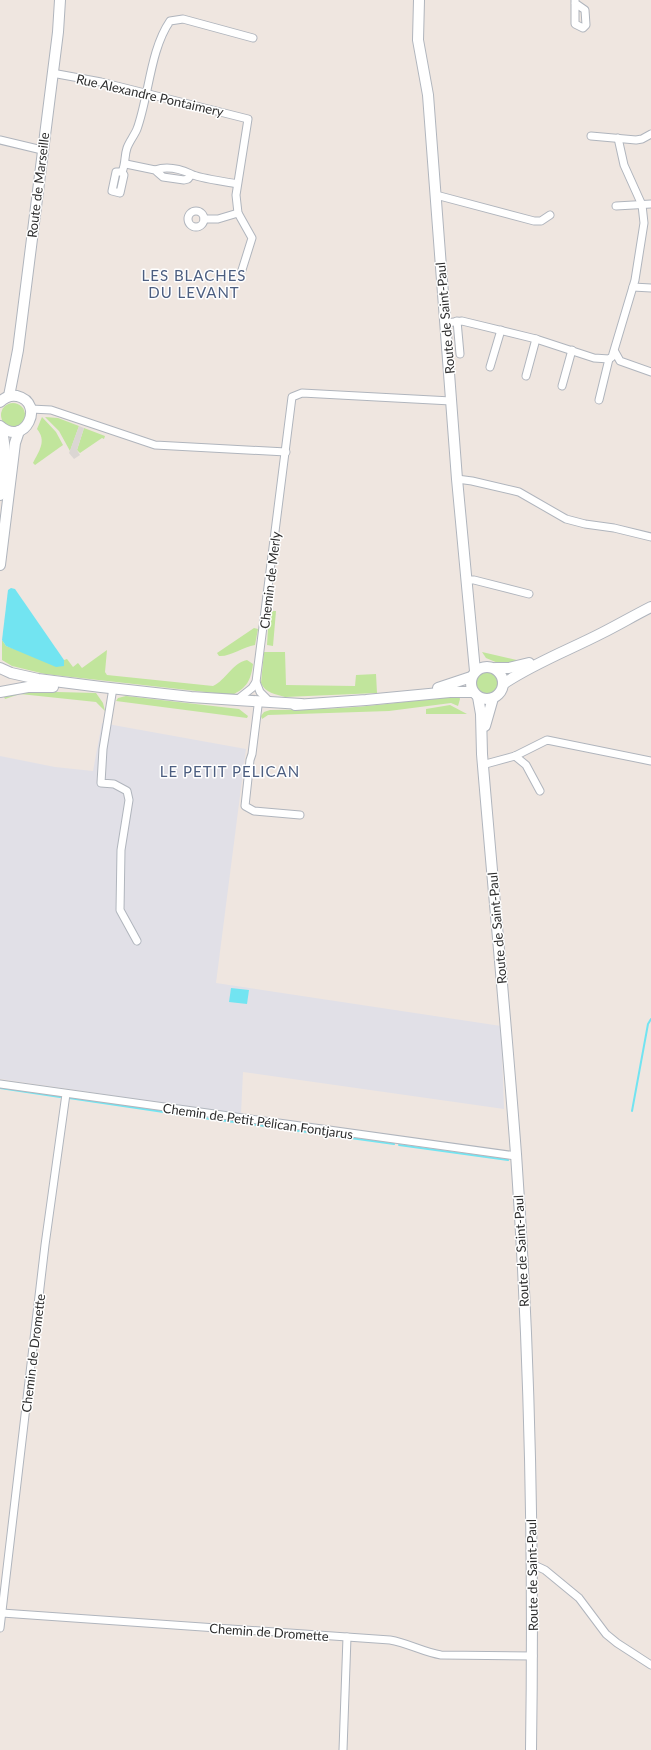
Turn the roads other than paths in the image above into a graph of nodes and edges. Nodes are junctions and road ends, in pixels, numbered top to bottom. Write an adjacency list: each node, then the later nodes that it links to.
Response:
1 (60, 0): 4 (street, Route de Marseille)
2 (419, 0): 14 (street, Route de Saint-Paul)
3 (254, 38): 5 (street)
4 (52, 73): 5 (street, Rue Alexandre Pontaimery); 10 (street, Route de Marseille)
5 (147, 94): 11 (street); 13 (street, Rue Alexandre Pontaimery)
6 (651, 134): 8 (street)
7 (591, 136): 8 (street)
8 (618, 138): 16 (street)
9 (0, 140): 10 (street)
10 (42, 150): 33 (street, Route de Marseille)
11 (126, 164): 12 (street); 13 (street)
12 (122, 172)
13 (236, 184): 18 (street)
14 (436, 194): 19 (street); 25 (street, Route de Saint-Paul)
15 (651, 204): 16 (street)
16 (642, 205): 17 (street); 22 (street)
17 (616, 206)
18 (238, 213): 20 (street); 21 (street)
19 (550, 215)
20 (204, 219)
21 (242, 270)
22 (633, 287): 23 (street); 29 (street)
23 (651, 288)
24 (458, 321): 25 (street); 26 (street); 30 (street)
25 (446, 322): 40 (street, Route de Saint-Paul)
26 (501, 330): 27 (street); 32 (street)
27 (536, 339): 28 (street); 35 (street)
28 (572, 350): 31 (street); 36 (street)
29 (614, 352): 31 (street); 34 (street)
30 (460, 354)
31 (609, 359): 39 (street)
32 (490, 367)
33 (15, 370): 37 (street); 38 (street)
34 (651, 372)
35 (526, 376)
36 (562, 386)
37 (20, 397): 38 (street); 41 (street)
38 (4, 399)
39 (599, 400)
40 (452, 401): 44 (street, Chemin de Merly); 45 (street, Route de Saint-Paul)
41 (31, 409): 43 (street); 44 (street)
42 (0, 426): 43 (street); 46 (street)
43 (19, 431): 48 (street)
44 (286, 452): 57 (street, Chemin de Merly)
45 (457, 479): 47 (street); 49 (street, Route de Saint-Paul)
46 (0, 495)
47 (651, 537)
48 (0, 565)
49 (467, 580): 50 (street); 52 (street, Route de Saint-Paul)
50 (529, 594)
51 (651, 607): 53 (street)
52 (472, 636): 54 (street, Route de Saint-Paul); 56 (street, Route de Saint-Paul)
53 (556, 654): 54 (street); 58 (street)
54 (492, 667): 56 (street); 58 (street)
55 (0, 668): 59 (street)
56 (473, 674): 62 (street); 63 (street)
57 (256, 682): 66 (street); 67 (street)
58 (503, 684): 65 (street)
59 (101, 687): 60 (street); 61 (street)
60 (113, 688): 64 (street); 75 (street)
61 (0, 692)
62 (419, 694): 63 (street); 68 (street)
63 (476, 694): 65 (street); 71 (street, Route de Saint-Paul)
64 (192, 697): 66 (street); 69 (street)
65 (493, 698): 71 (street, Route de Saint-Paul)
66 (238, 699): 67 (street)
67 (269, 701): 68 (street)
68 (301, 704): 69 (street)
69 (258, 706): 74 (street)
70 (515, 756): 71 (street); 72 (street); 73 (street)
71 (482, 759): 78 (street, Route de Saint-Paul)
72 (651, 761)
73 (540, 791)
74 (300, 815)
75 (138, 941)
76 (0, 1084): 77 (street, Chemin de Petit Pélican Fontjarus)
77 (66, 1094): 78 (street, Chemin de Petit Pélican Fontjarus); 80 (street, Chemin de Dromette)
78 (516, 1156): 79 (street, Route de Saint-Paul)
79 (532, 1564): 83 (street, Route de Saint-Paul); 84 (street)
80 (2, 1613): 81 (street, Chemin de Dromette); 82 (street, Chemin de Dromette)
81 (0, 1628)
82 (347, 1637): 83 (street, Chemin de Dromette); 85 (street)
83 (533, 1656): 86 (street, Route de Saint-Paul)
84 (651, 1665)
85 (343, 1750)
86 (531, 1750)

